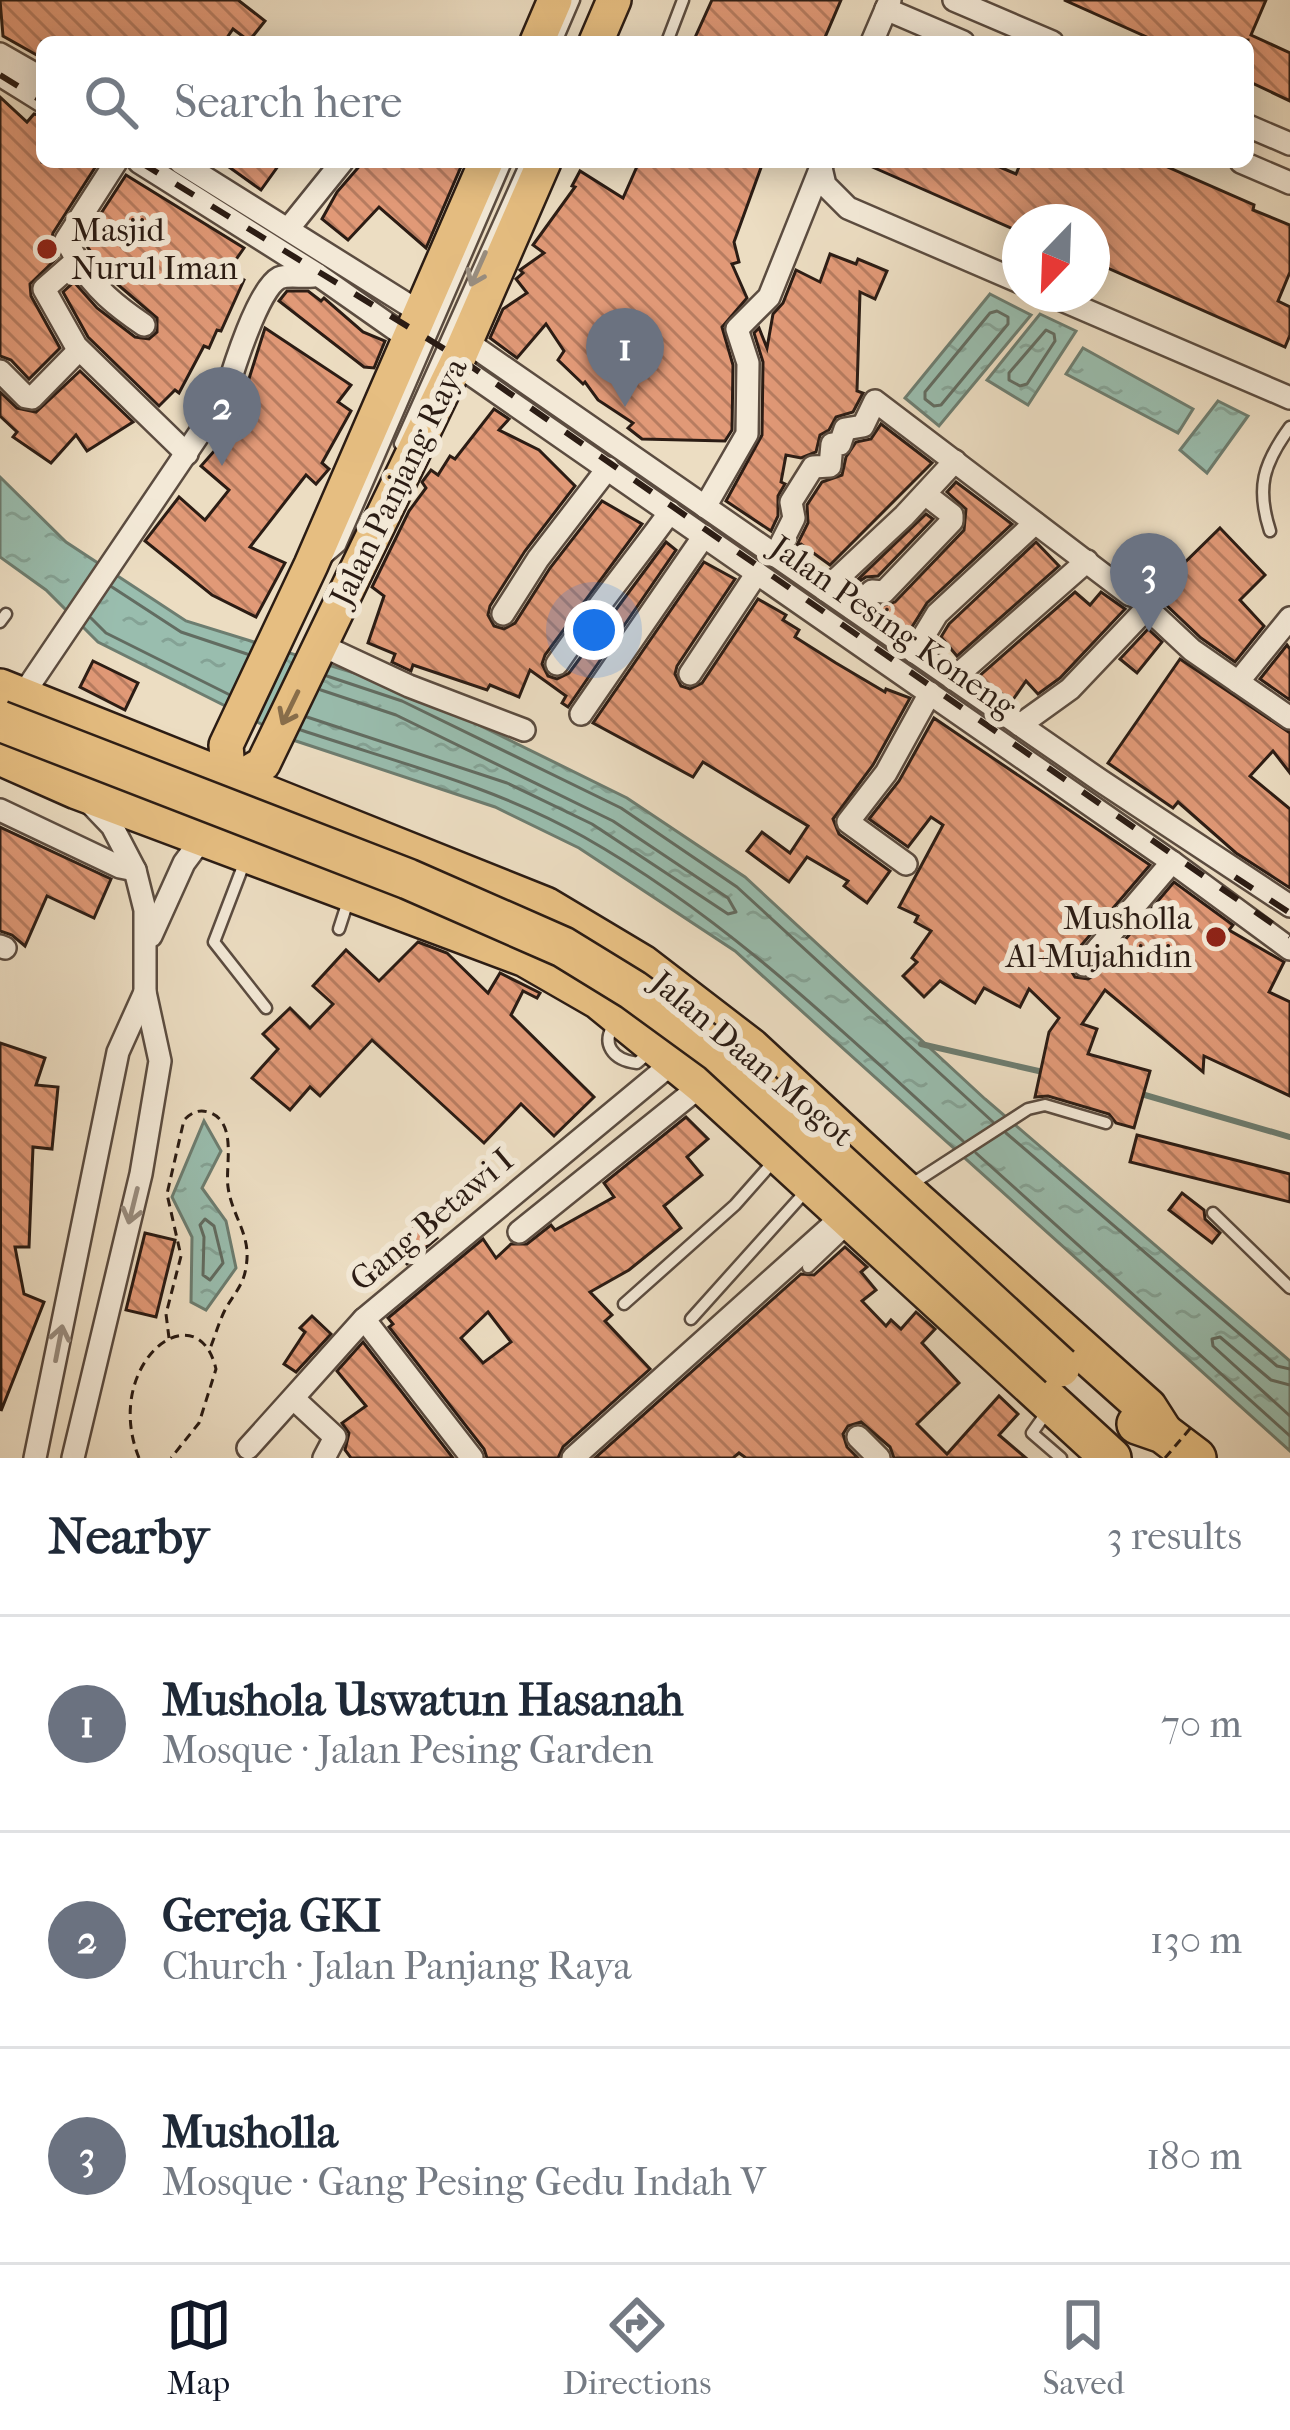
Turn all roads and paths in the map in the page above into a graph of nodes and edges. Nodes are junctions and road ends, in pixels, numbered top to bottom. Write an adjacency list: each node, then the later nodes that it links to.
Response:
1 (555, 0): 8 (main road)
2 (574, 0): 9 (lane)
3 (599, 0): 10 (lane)
4 (614, 0): 11 (main road)
5 (683, 0): 12 (lane)
6 (954, 0): 15 (street)
7 (888, 4): 13 (street); 14 (street)
8 (540, 36)
9 (559, 36)
10 (583, 36)
11 (599, 36)
12 (669, 36)
13 (875, 36)
14 (951, 36)
15 (1038, 36)
16 (0, 54): 18 (street)
17 (0, 75): 19 (street)
18 (36, 75)
19 (36, 97)
20 (1254, 129): 21 (street)
21 (1290, 144)
22 (112, 168): 35 (street)
23 (149, 168): 37 (street, Jalan Pesing Koneng)
24 (189, 168): 34 (street)
25 (337, 168): 34 (street)
26 (483, 168): 40 (main road, Jalan Panjang Raya)
27 (504, 168): 40 (lane)
28 (523, 168): 40 (lane, one-way to 40)
29 (540, 168): 40 (main road, Jalan Panjang Raya)
30 (821, 168): 49 (street)
31 (822, 168): 36 (street)
32 (1254, 168): 33 (street)
33 (1290, 183)
34 (288, 230): 40 (street)
35 (77, 260): 39 (street); 41 (street)
36 (1002, 274)
37 (318, 275): 40 (street, Jalan Pesing Koneng); 45 (street)
38 (1090, 312): 43 (street)
39 (144, 326)
40 (440, 335): 47 (street, Jalan Pesing Koneng); 49 (street); 62 (main road, Jalan Panjang Raya); 76 (main road, Jalan Panjang Raya)
41 (79, 350): 42 (street); 45 (street)
42 (0, 371)
43 (1290, 398)
44 (1290, 428): 52 (lane)
45 (187, 454): 69 (street)
46 (955, 460): 48 (street); 51 (street); 54 (street)
47 (608, 468): 50 (street, Jalan Pesing Koneng); 60 (street)
48 (925, 494): 57 (street); 59 (street)
49 (705, 507): 54 (street)
50 (670, 512): 53 (street, Jalan Pesing Koneng); 64 (street)
51 (1035, 523): 55 (street); 63 (street)
52 (1270, 531)
53 (704, 536): 56 (street, Jalan Pesing Koneng); 70 (street)
54 (775, 556): 57 (street)
55 (1087, 561): 58 (street); 66 (street)
56 (758, 573): 65 (street); 68 (street, Jalan Pesing Koneng)
57 (825, 590): 59 (street)
58 (1138, 601): 67 (street); 72 (street)
59 (853, 609): 63 (street)
60 (503, 614)
61 (1290, 619): 67 (street)
62 (319, 649): 73 (street); 76 (main road, Jalan Panjang Raya, one-way to 76)
63 (914, 652): 66 (street)
64 (557, 664)
65 (690, 674)
66 (953, 679): 72 (street)
67 (1238, 682): 71 (street)
68 (930, 693): 82 (street, Jalan Pesing Koneng); 83 (street)
69 (7, 702): 77 (highway, Jalan Daan Mogot); 106 (highway, Jalan Daan Mogot, bridge)
70 (580, 714)
71 (1290, 718)
72 (1020, 725): 85 (street)
73 (524, 730)
74 (0, 734): 106 (highway, Jalan Daan Mogot)
75 (0, 755): 78 (highway, Jalan Daan Mogot)
76 (239, 764): 77 (highway, Jalan Daan Mogot); 80 (main road, Jalan Panjang Raya); 95 (highway, Jalan Daan Mogot)
77 (185, 766): 80 (highway)
78 (77, 789): 80 (highway, Jalan Daan Mogot); 84 (street)
79 (0, 810): 84 (street)
80 (204, 836): 81 (highway, Jalan Daan Mogot); 87 (street)
81 (249, 853): 90 (lane); 91 (highway, Jalan Daan Mogot)
82 (1172, 862): 86 (street, Jalan Pesing Koneng); 88 (street)
83 (906, 864)
84 (135, 870): 87 (street)
85 (1290, 906)
86 (1290, 949)
87 (146, 950): 89 (street)
88 (1084, 965)
89 (145, 992): 111 (street, one-way to 89); 112 (street, one-way to 112)
90 (266, 1009)
91 (679, 1063): 93 (highway, Jalan Daan Mogot); 98 (street); 102 (street, Gang Betawi I)
92 (1106, 1123): 95 (lane)
93 (779, 1154): 94 (highway, Jalan Daan Mogot); 101 (lane)
94 (813, 1184): 97 (highway, Jalan Daan Mogot); 103 (lane)
95 (903, 1190): 109 (highway, Jalan Daan Mogot)
96 (1213, 1214): 100 (lane)
97 (850, 1218): 99 (lane); 106 (highway, Jalan Daan Mogot); 117 (street)
98 (519, 1232)
99 (808, 1267)
100 (1290, 1288)
101 (624, 1304)
102 (364, 1319): 107 (street); 116 (street, Gang Betawi I)
103 (691, 1319)
104 (169, 1338): 105 (path); 105 (path); 113 (path)
105 (209, 1352): 114 (path)
106 (1053, 1384): 109 (highway, Jalan Daan Mogot); 119 (lane); 120 (highway, Jalan Daan Mogot); 121 (highway, Jalan Daan Mogot)
107 (294, 1400): 110 (street); 115 (street)
108 (858, 1437): 118 (street)
109 (1179, 1446)
110 (248, 1448)
111 (35, 1458)
112 (73, 1458)
113 (139, 1458)
114 (171, 1458)
115 (324, 1458)
116 (472, 1458)
117 (573, 1458)
118 (879, 1458)
119 (1061, 1458)
120 (1111, 1458)
121 (1129, 1458)

